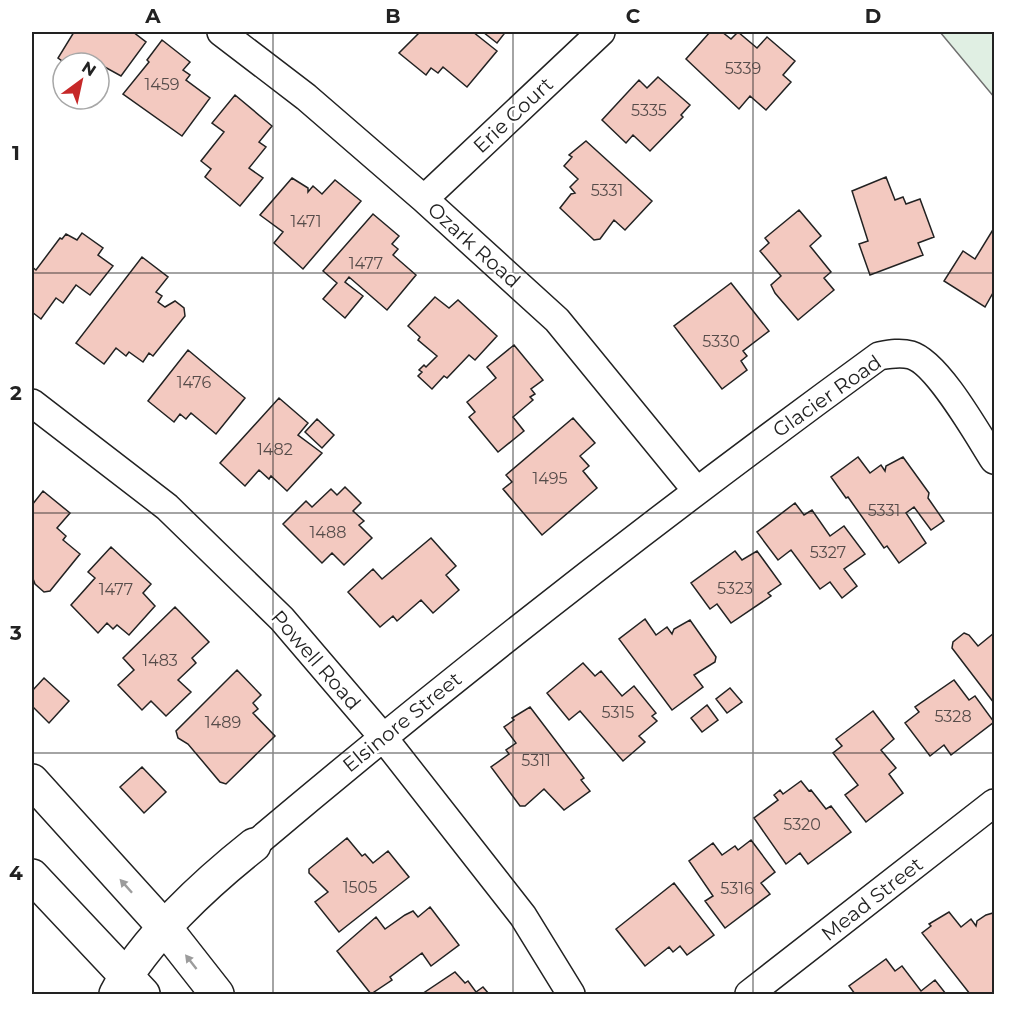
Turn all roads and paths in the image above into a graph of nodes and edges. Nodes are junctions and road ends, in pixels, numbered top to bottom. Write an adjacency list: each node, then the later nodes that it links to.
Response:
1 (221, 32): 3 (street, Ozark Road)
2 (601, 32): 3 (street, Erie Court)
3 (424, 199): 6 (street, Ozark Road)
4 (32, 403): 7 (street, Powell Road)
5 (994, 460): 6 (street, Glacier Road)
6 (696, 490): 7 (street, Elsinore Street)
7 (382, 736): 10 (street, Elsinore Street); 15 (street, Powell Road)
8 (32, 781): 12 (main road, one-way to 8)
9 (994, 803): 16 (street, Mead Street)
10 (254, 845): 12 (main road, Elsinore Street)
11 (32, 876): 13 (main road)
12 (166, 929): 13 (main road, Elsinore Street); 14 (main road, one-way to 12)
13 (128, 988)
14 (217, 994)
15 (571, 994)
16 (749, 994)

